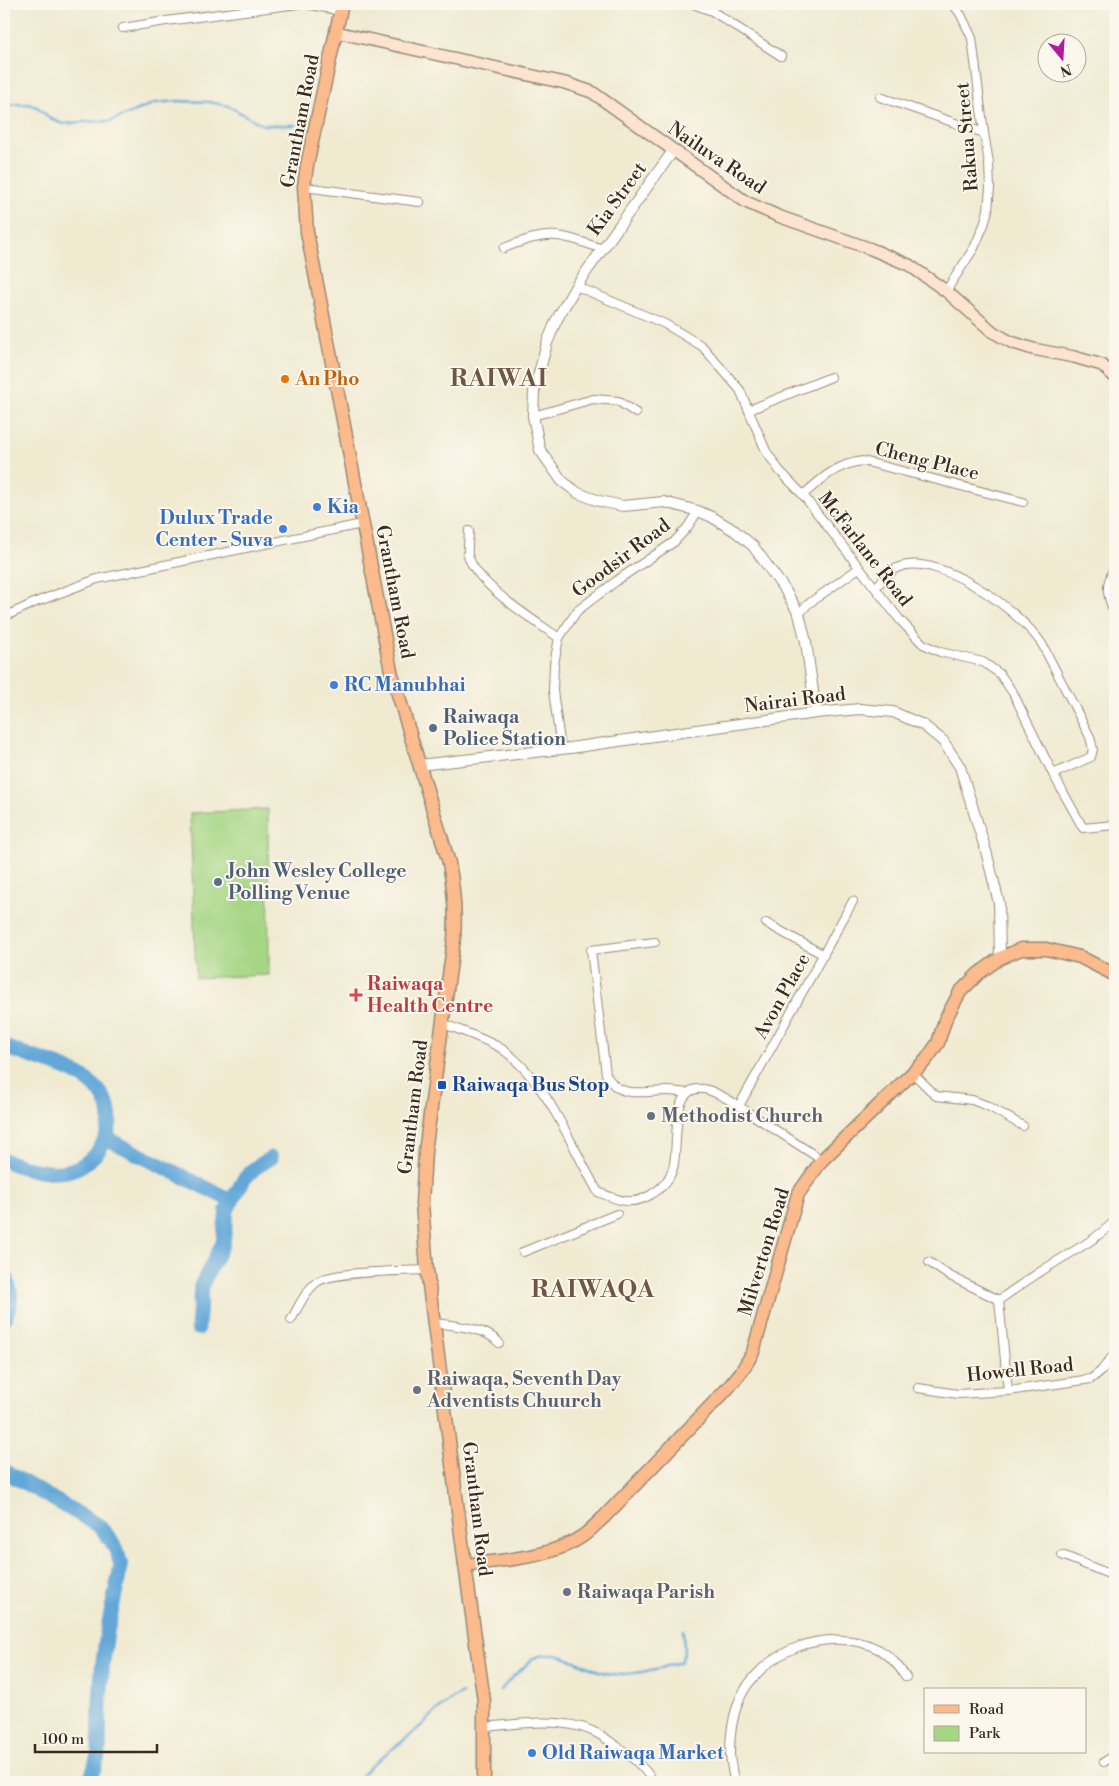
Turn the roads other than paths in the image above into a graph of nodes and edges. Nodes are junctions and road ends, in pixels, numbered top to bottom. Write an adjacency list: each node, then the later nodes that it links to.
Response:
1 (298, 4): 6 (street)
2 (306, 4): 5 (street)
3 (693, 4): 8 (street)
4 (953, 4): 10 (street, Rakua Street)
5 (342, 7): 7 (main road, Grantham Road)
6 (123, 28)
7 (336, 32): 11 (main road, Nailuva Road); 12 (main road, Grantham Road)
8 (781, 56)
9 (880, 98): 10 (street)
10 (984, 133): 17 (street, Rakua Street)
11 (673, 150): 15 (street, Kia Street); 17 (main road, Nailuva Road)
12 (304, 187): 13 (street); 26 (main road, Grantham Road)
13 (420, 202)
14 (504, 248): 15 (street)
15 (602, 249): 16 (street, Kia Street)
16 (576, 286): 20 (street, McFarlane Road); 22 (street, Kia Street)
17 (946, 292): 19 (main road, Nailuva Road)
18 (831, 376): 20 (street)
19 (1115, 377)
20 (749, 410): 23 (street, McFarlane Road)
21 (636, 413): 22 (street)
22 (533, 416): 25 (street, Kia Street)
23 (803, 495): 24 (street, Cheng Place); 29 (street, McFarlane Road)
24 (1023, 502)
25 (698, 511): 31 (street, Kia Street); 34 (street, Goodsir Road)
26 (362, 524): 33 (street); 37 (main road, Grantham Road)
27 (469, 531): 34 (street)
28 (1115, 566): 32 (street)
29 (859, 568): 30 (street, McFarlane Road); 31 (street)
30 (876, 588): 38 (street, McFarlane Road); 38 (street)
31 (799, 614): 35 (street, Kia Street)
32 (1115, 615)
33 (4, 617)
34 (558, 638): 36 (street, Goodsir Road)
35 (816, 713): 36 (street, Nairai Road); 44 (street, Nairai Road)
36 (561, 749): 37 (street, Nairai Road)
37 (419, 764): 46 (main road, Grantham Road)
38 (1053, 774): 39 (street, McFarlane Road)
39 (1115, 826)
40 (853, 901): 43 (street, Avon Place)
41 (766, 923): 43 (street)
42 (655, 942): 48 (street)
43 (824, 955): 49 (street, Avon Place)
44 (1000, 958): 45 (main road, Milverton Road); 47 (main road, Milverton Road)
45 (1115, 975)
46 (442, 1023): 48 (street); 56 (main road, Grantham Road)
47 (913, 1073): 50 (street); 51 (main road, Milverton Road)
48 (687, 1093): 49 (street)
49 (739, 1106): 51 (street)
50 (1023, 1126)
51 (822, 1160): 65 (main road, Milverton Road)
52 (617, 1214): 54 (street)
53 (1115, 1221): 57 (street)
54 (523, 1252)
55 (929, 1262): 57 (street)
56 (428, 1270): 58 (street); 59 (main road, Grantham Road)
57 (999, 1300): 63 (street)
58 (291, 1320)
59 (434, 1323): 60 (street); 65 (main road, Grantham Road)
60 (499, 1343)
61 (1115, 1353): 63 (street, Howell Road)
62 (918, 1388): 63 (street, Howell Road)
63 (1008, 1391)
64 (1062, 1555): 66 (street)
65 (465, 1565): 68 (main road, Grantham Road)
66 (1115, 1578)
67 (906, 1677): 73 (street)
68 (484, 1727): 71 (main road, Grantham Road); 72 (street)
69 (1115, 1755): 70 (street)
70 (1104, 1762)
71 (484, 1782)
72 (654, 1782)
73 (734, 1782)

